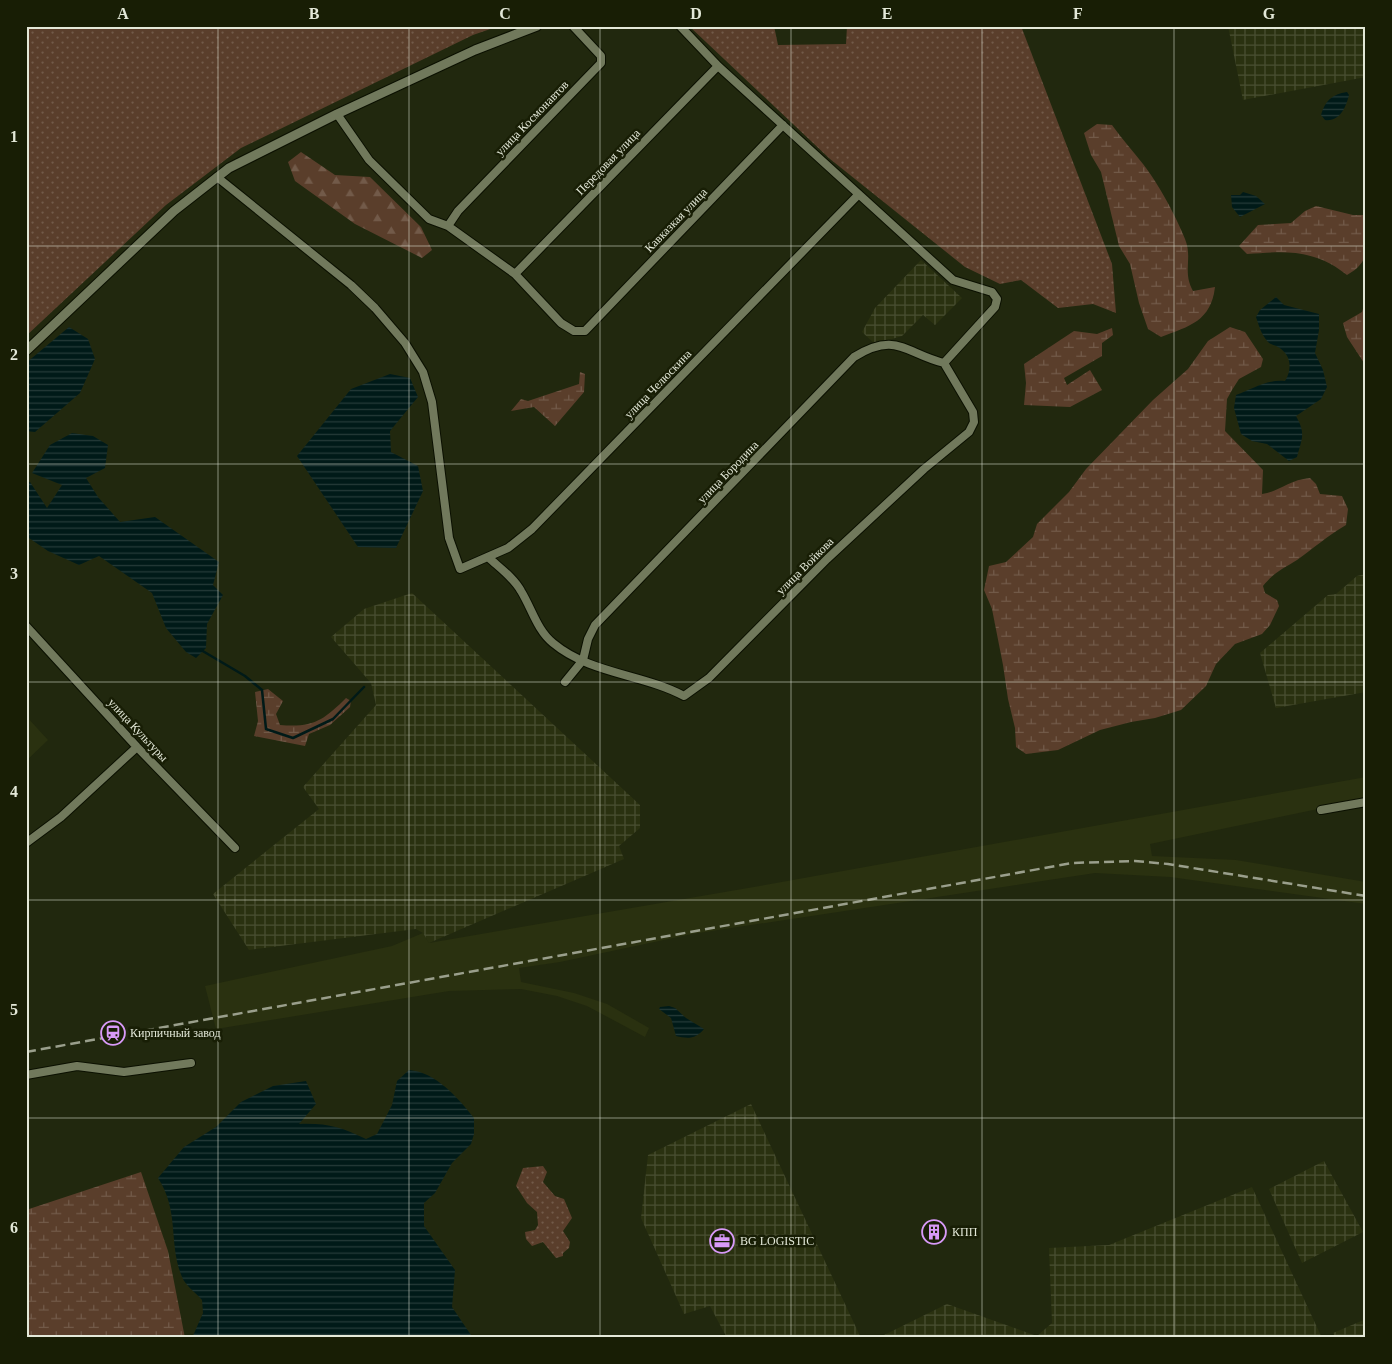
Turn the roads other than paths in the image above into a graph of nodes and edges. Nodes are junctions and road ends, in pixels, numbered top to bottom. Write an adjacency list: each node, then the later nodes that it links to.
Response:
1 (537, 26): 5 (street)
2 (573, 26): 9 (street, улица Космонавтов)
3 (680, 26): 4 (street)
4 (718, 66): 6 (street); 10 (street, Передовая улица)
5 (337, 114): 7 (street); 9 (street)
6 (783, 125): 8 (street); 10 (street, Кавказкая улица)
7 (217, 177): 11 (street); 13 (street, улица Челюскина)
8 (858, 195): 12 (street); 13 (street, улица Челюскина)
9 (448, 226): 10 (street)
10 (515, 274)
11 (26, 351)
12 (944, 363): 15 (street, улица Бородина); 15 (street, улица Войкова)
13 (489, 558): 15 (street)
14 (26, 626): 17 (street, улица Культуры)
15 (583, 660): 16 (street, улица Бородина)
16 (565, 682)
17 (137, 747): 20 (street); 21 (street, улица Культуры)
18 (1366, 802): 19 (street)
19 (1322, 810)
20 (26, 842)
21 (235, 848)
22 (191, 1063): 23 (street)
23 (26, 1075)

